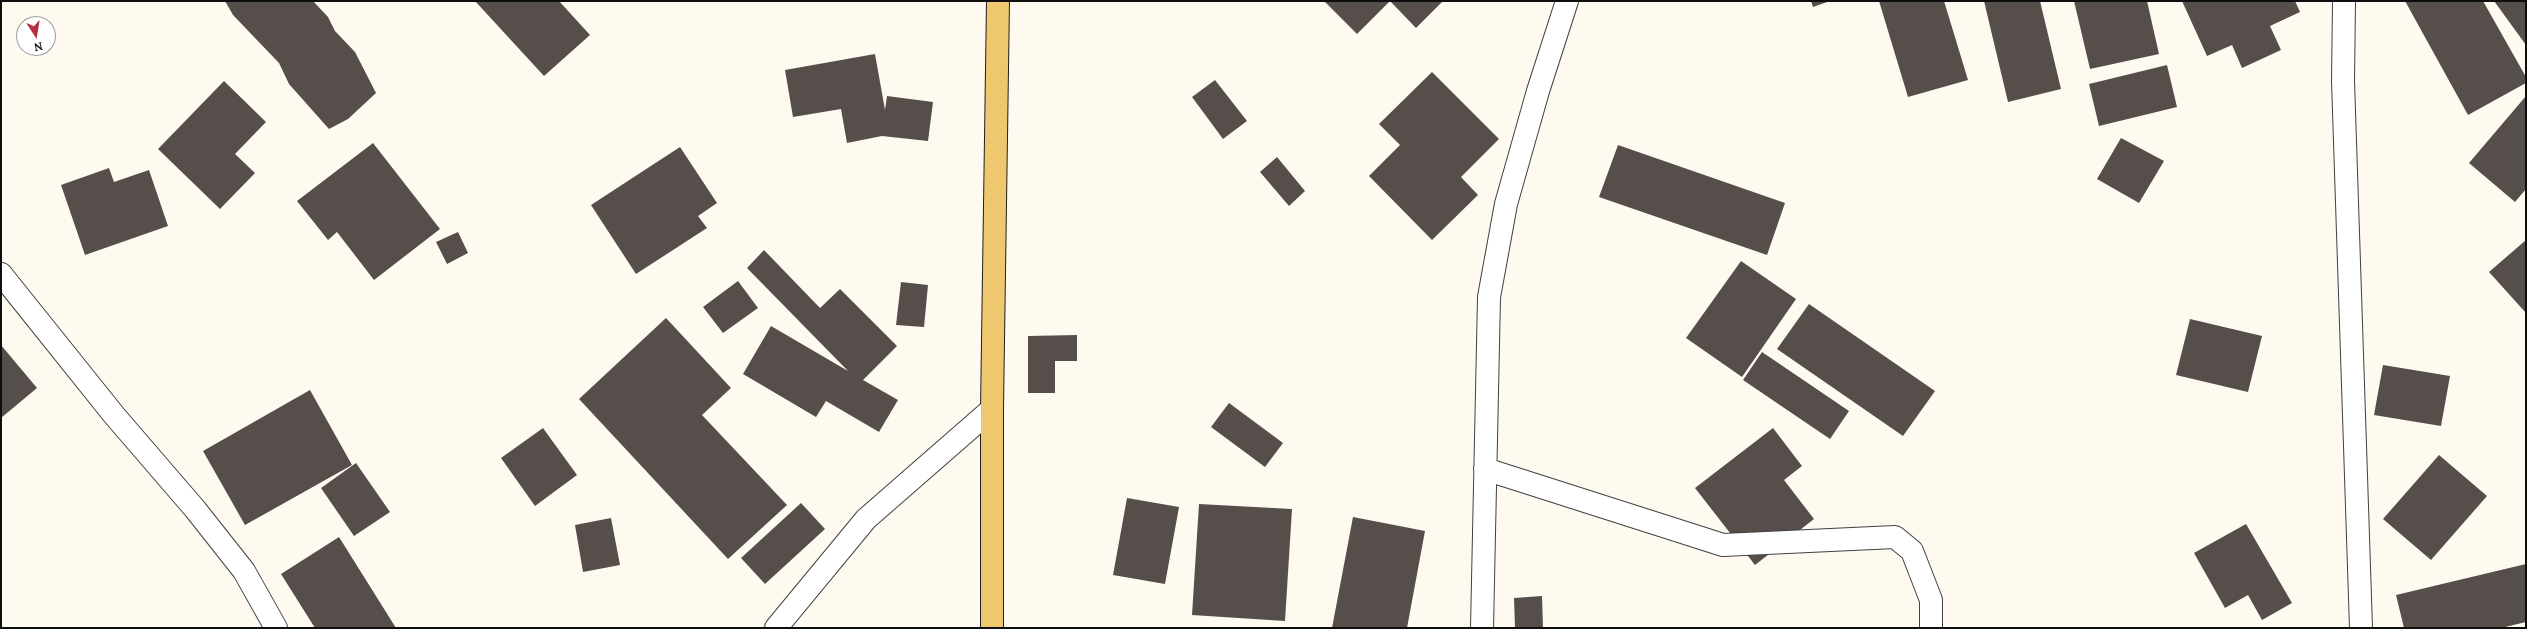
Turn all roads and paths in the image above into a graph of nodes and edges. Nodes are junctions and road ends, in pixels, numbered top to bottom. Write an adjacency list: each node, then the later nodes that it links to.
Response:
1 (998, 1): 5 (main road)
2 (1567, 1): 6 (street)
3 (2344, 1): 12 (street)
4 (1, 274): 7 (street)
5 (992, 409): 8 (street); 9 (main road)
6 (1485, 469): 10 (street); 11 (street)
7 (276, 628)
8 (776, 628)
9 (992, 628)
10 (1482, 628)
11 (1931, 628)
12 (2362, 628)

